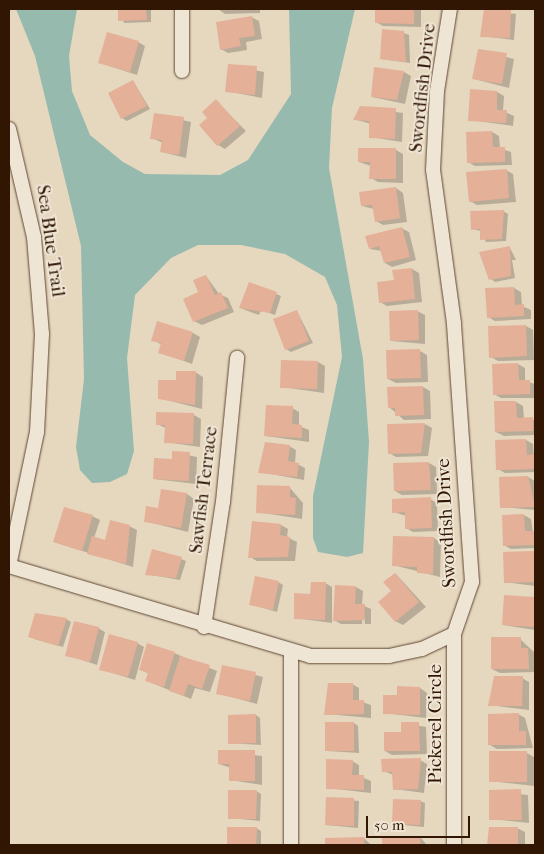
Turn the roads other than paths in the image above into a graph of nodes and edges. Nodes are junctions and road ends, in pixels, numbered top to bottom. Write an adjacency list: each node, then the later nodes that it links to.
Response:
1 (182, 9): 3 (street)
2 (450, 9): 8 (street, Swordfish Drive)
3 (182, 71)
4 (9, 129): 6 (street, Sea Blue Trail)
5 (237, 358): 7 (street, Sawfish Terrace)
6 (9, 566): 7 (street)
7 (204, 626): 9 (street)
8 (454, 634): 9 (street); 11 (street, Pickerel Circle)
9 (291, 653): 10 (street)
10 (291, 845)
11 (454, 845)

